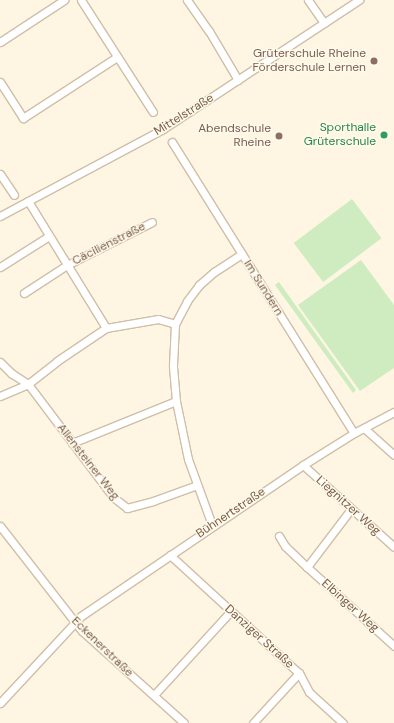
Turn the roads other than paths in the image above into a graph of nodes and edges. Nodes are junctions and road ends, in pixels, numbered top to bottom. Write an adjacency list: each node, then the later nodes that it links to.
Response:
1 (64, 0): 7 (street)
2 (81, 0): 8 (street)
3 (187, 0): 9 (street)
4 (308, 0): 6 (street)
5 (359, 0): 6 (street, Mittelstraße)
6 (324, 24): 9 (street, Mittelstraße)
7 (0, 42)
8 (117, 57): 10 (street); 11 (street)
9 (238, 80): 15 (street, Mittelstraße)
10 (0, 82)
11 (153, 112)
12 (172, 142): 19 (street, Im Sundern)
13 (0, 174): 14 (street)
14 (14, 195)
15 (28, 201): 16 (street, Mittelstraße); 18 (street, Cäcilienstraße)
16 (0, 216)
17 (152, 222): 20 (street, Cäcilienstraße)
18 (49, 236): 20 (street, Cäcilienstraße); 21 (street)
19 (242, 254): 23 (street); 31 (street, Im Sundern)
20 (67, 265): 22 (street, Cäcilienstraße); 24 (street, Cäcilienstraße)
21 (0, 267)
22 (24, 293)
23 (175, 324): 24 (street); 28 (street)
24 (106, 328): 26 (street)
25 (0, 362): 26 (street, Allensteiner Weg)
26 (28, 384): 27 (street); 32 (street, Allensteiner Weg)
27 (0, 396)
28 (176, 401): 32 (street); 35 (street)
29 (394, 412): 30 (street, Bühnertstraße)
30 (364, 428): 31 (street, Bühnertstraße); 33 (street)
31 (354, 433): 34 (street, Bühnertstraße)
32 (72, 443): 35 (street, Allensteiner Weg)
33 (394, 455)
34 (303, 464): 36 (street, Liegnitzer Weg); 37 (street, Bühnertstraße)
35 (197, 485): 37 (street)
36 (351, 509): 40 (street, Liegnitzer Weg); 42 (street)
37 (212, 525): 41 (street, Bühnertstraße)
38 (0, 526): 44 (street, Eckenerstraße)
39 (279, 536): 42 (street, Elbinger Weg)
40 (394, 547)
41 (170, 555): 43 (street, Danziger Straße); 44 (street, Bühnertstraße)
42 (307, 567): 45 (street, Elbinger Weg)
43 (230, 611): 46 (street, Danziger Straße); 47 (street)
44 (74, 622): 47 (street, Eckenerstraße); 48 (street, Bühnertstraße)
45 (394, 646)
46 (298, 673): 50 (street); 51 (street, Danziger Straße)
47 (154, 695): 49 (street, Eckenerstraße)
48 (0, 702)
49 (184, 723)
50 (253, 723)
51 (343, 723)

